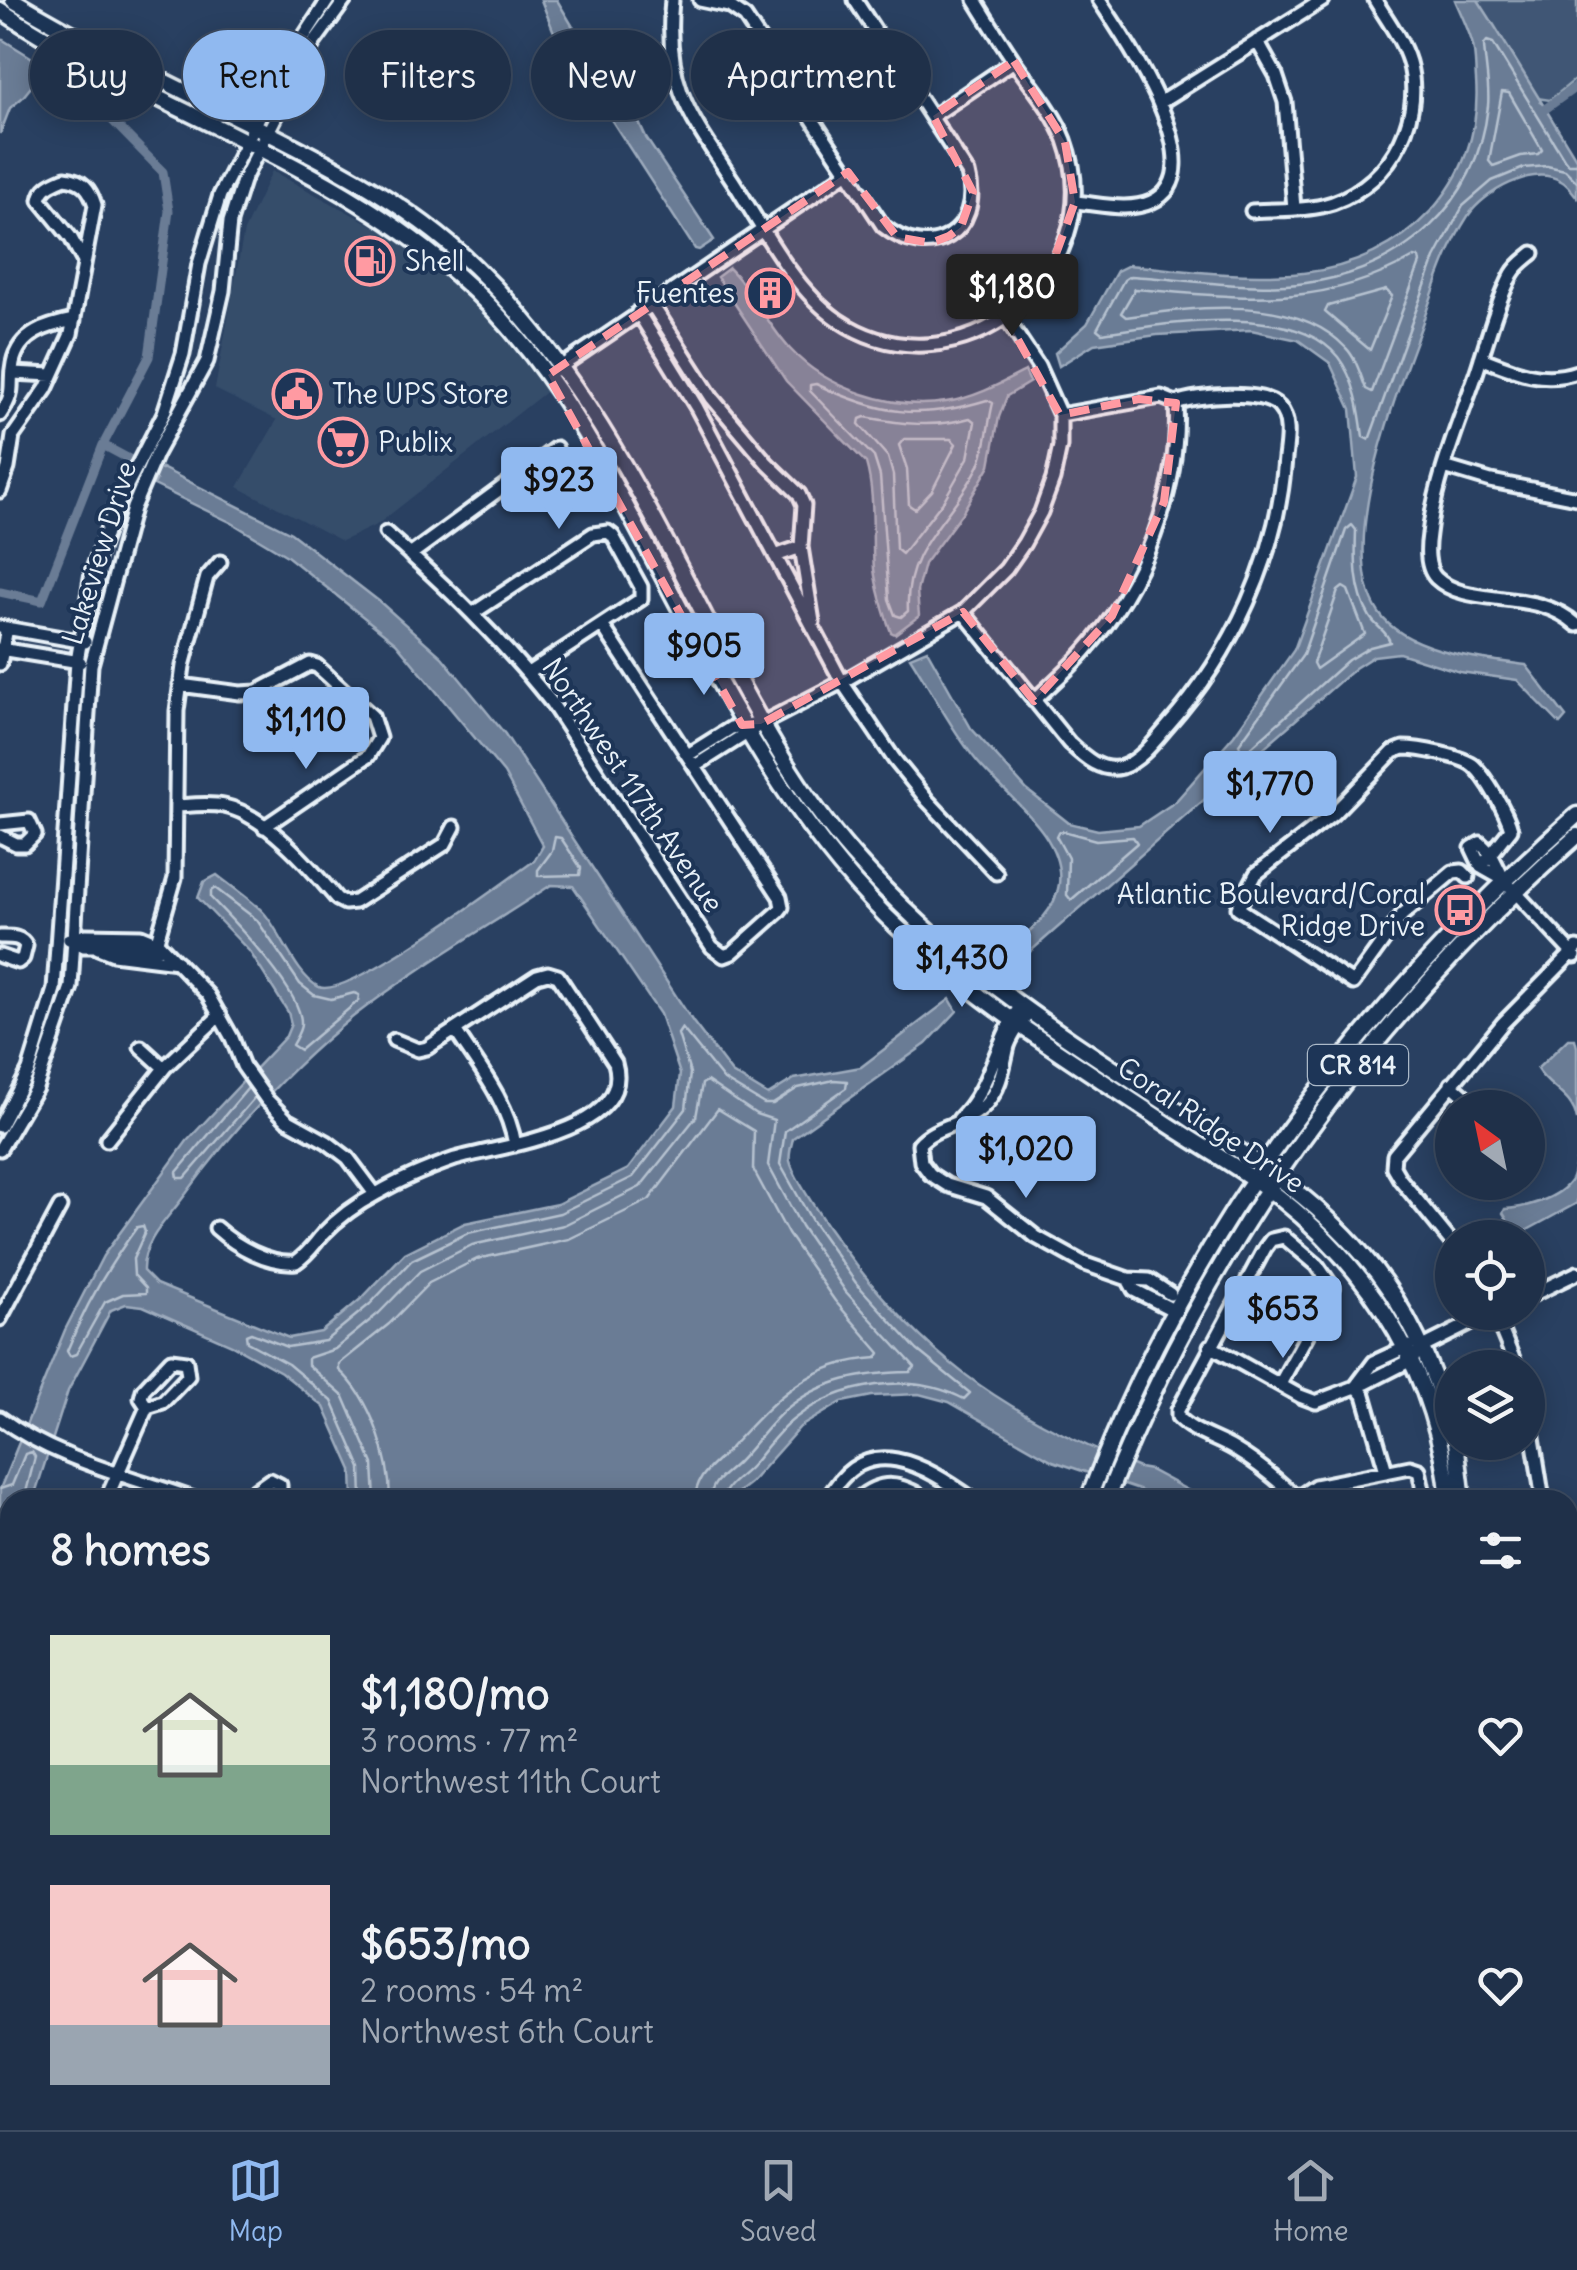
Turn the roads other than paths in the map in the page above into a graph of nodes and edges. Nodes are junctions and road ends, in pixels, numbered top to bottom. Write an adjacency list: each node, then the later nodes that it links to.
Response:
1 (13, 0): 17 (main road, Coral Ridge Drive)
2 (328, 0): 17 (street, Lakeview Drive)
3 (345, 0): 17 (street, Lakeview Drive)
4 (672, 0): 23 (street)
5 (700, 0): 19 (street)
6 (855, 0): 16 (street)
7 (975, 0): 14 (street)
8 (1120, 0): 11 (street)
9 (1323, 0): 13 (street)
10 (1375, 0): 21 (street)
11 (1102, 5): 15 (street)
12 (0, 10): 18 (main road, Coral Ridge Drive)
13 (1257, 41): 15 (street); 21 (street)
14 (1014, 61): 16 (street); 20 (street)
15 (1161, 102): 20 (street)
16 (933, 116): 19 (street)
17 (260, 129): 18 (street, Lakeview Drive); 31 (main road, Coral Ridge Drive)
18 (253, 144): 35 (main road, Coral Ridge Drive); 43 (street, Lakeview Drive); 43 (street, Lakeview Drive)
19 (848, 172): 23 (street)
20 (1075, 202): 28 (street)
21 (1294, 208): 22 (street)
22 (1252, 211)
23 (764, 228): 26 (street); 28 (street)
24 (1534, 253): 30 (street)
25 (84, 262): 25 (street); 29 (street)
26 (651, 303): 27 (street); 36 (street)
27 (638, 312): 31 (street); 38 (street)
28 (1006, 318): 40 (street)
29 (74, 320): 32 (street); 34 (street)
30 (1481, 358): 33 (street); 44 (street)
31 (562, 366): 35 (street); 68 (main road, Coral Ridge Drive)
32 (13, 372): 34 (street); 39 (street)
33 (1577, 372)
34 (52, 375): 42 (street)
35 (548, 375): 69 (main road, Coral Ridge Drive)
36 (712, 398): 38 (street); 49 (street)
37 (1176, 402): 40 (street); 67 (street); 67 (street)
38 (697, 408): 51 (street)
39 (0, 415)
40 (1060, 415): 54 (street)
41 (556, 448): 50 (street)
42 (5, 451): 46 (street)
43 (150, 452): 45 (street, Lakeview Drive)
44 (1444, 466): 47 (street); 56 (street)
45 (136, 482): 59 (street, Lakeview Drive); 60 (street, Lakeview Drive)
46 (0, 491)
47 (1577, 498)
48 (386, 534): 50 (street, Northwest 117th Avenue)
49 (801, 547): 51 (street); 58 (street)
50 (410, 555): 53 (street, Northwest 117th Avenue)
51 (775, 556): 58 (street)
52 (220, 562): 66 (street)
53 (474, 612): 55 (street); 64 (street, Northwest 117th Avenue)
54 (963, 612): 65 (street); 67 (street)
55 (602, 625): 64 (street); 70 (street)
56 (1577, 625)
57 (3, 628): 59 (street); 61 (street)
58 (814, 631): 65 (street)
59 (80, 642): 60 (street); 62 (street, Lakeview Drive)
60 (94, 644): 63 (street, Lakeview Drive)
61 (1, 654): 62 (street)
62 (77, 662): 63 (street); 84 (street, Lakeview Drive)
63 (91, 665): 85 (street, Lakeview Drive)
64 (528, 674): 70 (street, Northwest 117th Avenue)
65 (842, 682): 68 (street); 80 (street)
66 (180, 685): 71 (street); 74 (street)
67 (1034, 701)
68 (761, 724): 69 (street); 90 (main road, Coral Ridge Drive)
69 (745, 729): 70 (street); 90 (main road, Coral Ridge Drive)
70 (692, 761)
71 (177, 806): 74 (street); 86 (street)
72 (1577, 815): 82 (main road, CR 814)
73 (0, 824): 76 (street)
74 (264, 827): 75 (street)
75 (454, 828)
76 (0, 836)
77 (1577, 836): 82 (main road, CR 814)
78 (1491, 854): 79 (street); 79 (street); 81 (street); 82 (street)
79 (1481, 866): 82 (street)
80 (996, 873)
81 (1468, 877)
82 (1509, 886): 87 (street); 101 (main road, CR 814)
83 (0, 937): 88 (street)
84 (59, 938): 85 (street); 97 (street, Lakeview Drive)
85 (75, 940): 86 (street); 86 (street); 100 (street, Lakeview Drive)
86 (155, 949): 89 (street)
87 (1575, 953): 95 (street)
88 (0, 956)
89 (220, 1015): 94 (street); 103 (street)
90 (1020, 1016): 101 (main road, Coral Ridge Drive); 102 (main road, Coral Ridge Drive); 110 (street)
91 (455, 1030): 92 (street); 99 (street); 99 (street)
92 (394, 1040)
93 (141, 1047): 94 (street)
94 (164, 1068): 98 (street)
95 (1450, 1084): 96 (street); 105 (street)
96 (1457, 1090)
97 (0, 1126)
98 (107, 1140)
99 (515, 1145): 103 (street)
100 (0, 1149)
101 (1270, 1171): 102 (main road, CR 814); 114 (main road, Coral Ridge Drive)
102 (1261, 1185): 110 (main road, CR 814); 115 (main road, Coral Ridge Drive); 134 (main road, CR 814)
103 (375, 1194): 106 (street)
104 (60, 1207): 109 (street)
105 (1435, 1223)
106 (216, 1228)
107 (1577, 1274): 108 (street)
108 (1545, 1288)
109 (4, 1300): 111 (street)
110 (1176, 1302): 133 (main road, CR 814)
111 (0, 1319)
112 (1457, 1330): 114 (street)
113 (1210, 1346): 117 (street); 117 (street); 135 (street)
114 (1423, 1347): 115 (street); 116 (main road, Coral Ridge Drive)
115 (1408, 1353): 118 (street); 138 (main road, Coral Ridge Drive)
116 (1435, 1381)
117 (1280, 1384): 118 (street)
118 (1356, 1386): 123 (street)
119 (146, 1407): 119 (street); 124 (street)
120 (0, 1418): 124 (street)
121 (1458, 1460): 139 (main road)
122 (1538, 1460): 140 (street)
123 (1386, 1471): 136 (street); 137 (street)
124 (117, 1472): 125 (street); 126 (street)
125 (110, 1490)
126 (168, 1490)
127 (256, 1490): 128 (street)
128 (280, 1490)
129 (834, 1490): 132 (street)
130 (873, 1490): 131 (street)
131 (909, 1490)
132 (959, 1490)
133 (1092, 1490)
134 (1110, 1490)
135 (1288, 1490)
136 (1310, 1490)
137 (1423, 1490)
138 (1448, 1490)
139 (1463, 1490)
140 (1542, 1490)

